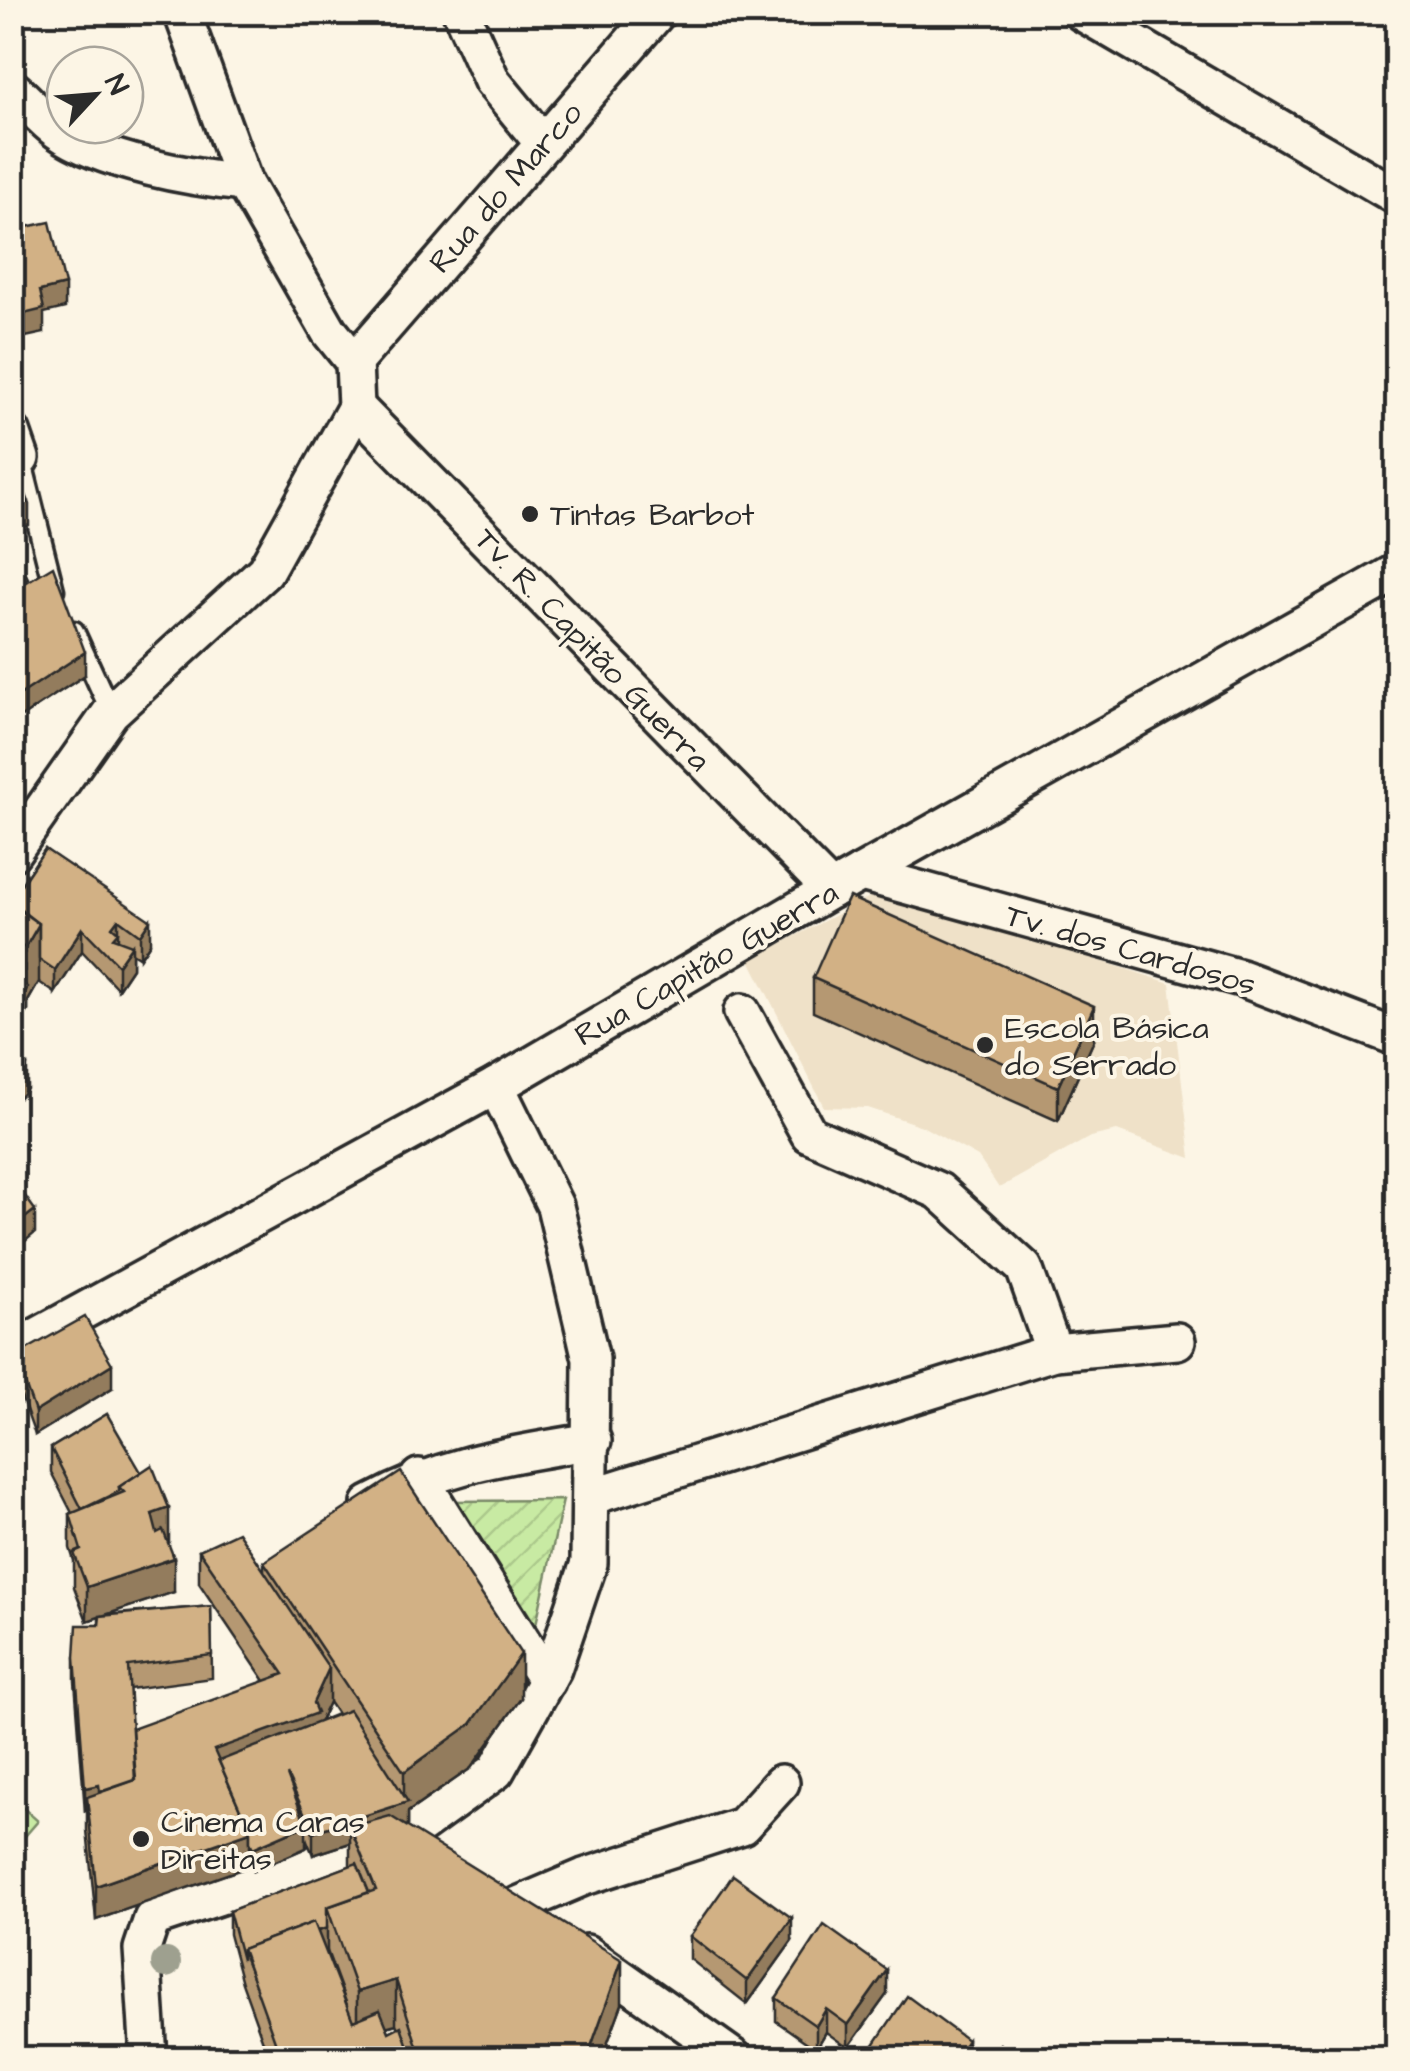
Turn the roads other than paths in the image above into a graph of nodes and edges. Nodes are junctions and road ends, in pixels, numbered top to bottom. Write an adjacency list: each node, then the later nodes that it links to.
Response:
1 (182, 12): 7 (street)
2 (461, 12): 6 (street)
3 (658, 12): 6 (street, Rua do Marco)
4 (1081, 12): 8 (street)
5 (12, 88): 7 (street)
6 (542, 143): 9 (street, Rua do Marco)
7 (244, 184): 9 (street)
8 (1398, 197)
9 (354, 362): 10 (street)
10 (356, 407): 13 (street); 15 (street, Tv. R. Capitão Guerra)
11 (15, 450): 13 (lane)
12 (1398, 571): 15 (street, Rua Capitão Guerra)
13 (111, 712): 14 (street)
14 (12, 853)
15 (846, 882): 17 (street, Tv. dos Cardosos); 18 (street, Rua Capitão Guerra)
16 (742, 1012): 21 (street)
17 (1398, 1038)
18 (496, 1086): 20 (street, Rua Capitão Guerra); 22 (street)
19 (1176, 1341): 21 (street)
20 (12, 1350)
21 (1054, 1352): 24 (street)
22 (593, 1441): 23 (street); 24 (street)
23 (419, 1477): 25 (street); 26 (street)
24 (593, 1496): 26 (street)
25 (335, 1523)
26 (548, 1681): 28 (street)
27 (781, 1783): 31 (street)
28 (413, 1831): 29 (street); 32 (street)
29 (443, 1852)
30 (488, 1884): 31 (street)
31 (518, 1905): 33 (street)
32 (150, 2058)
33 (734, 2058)

